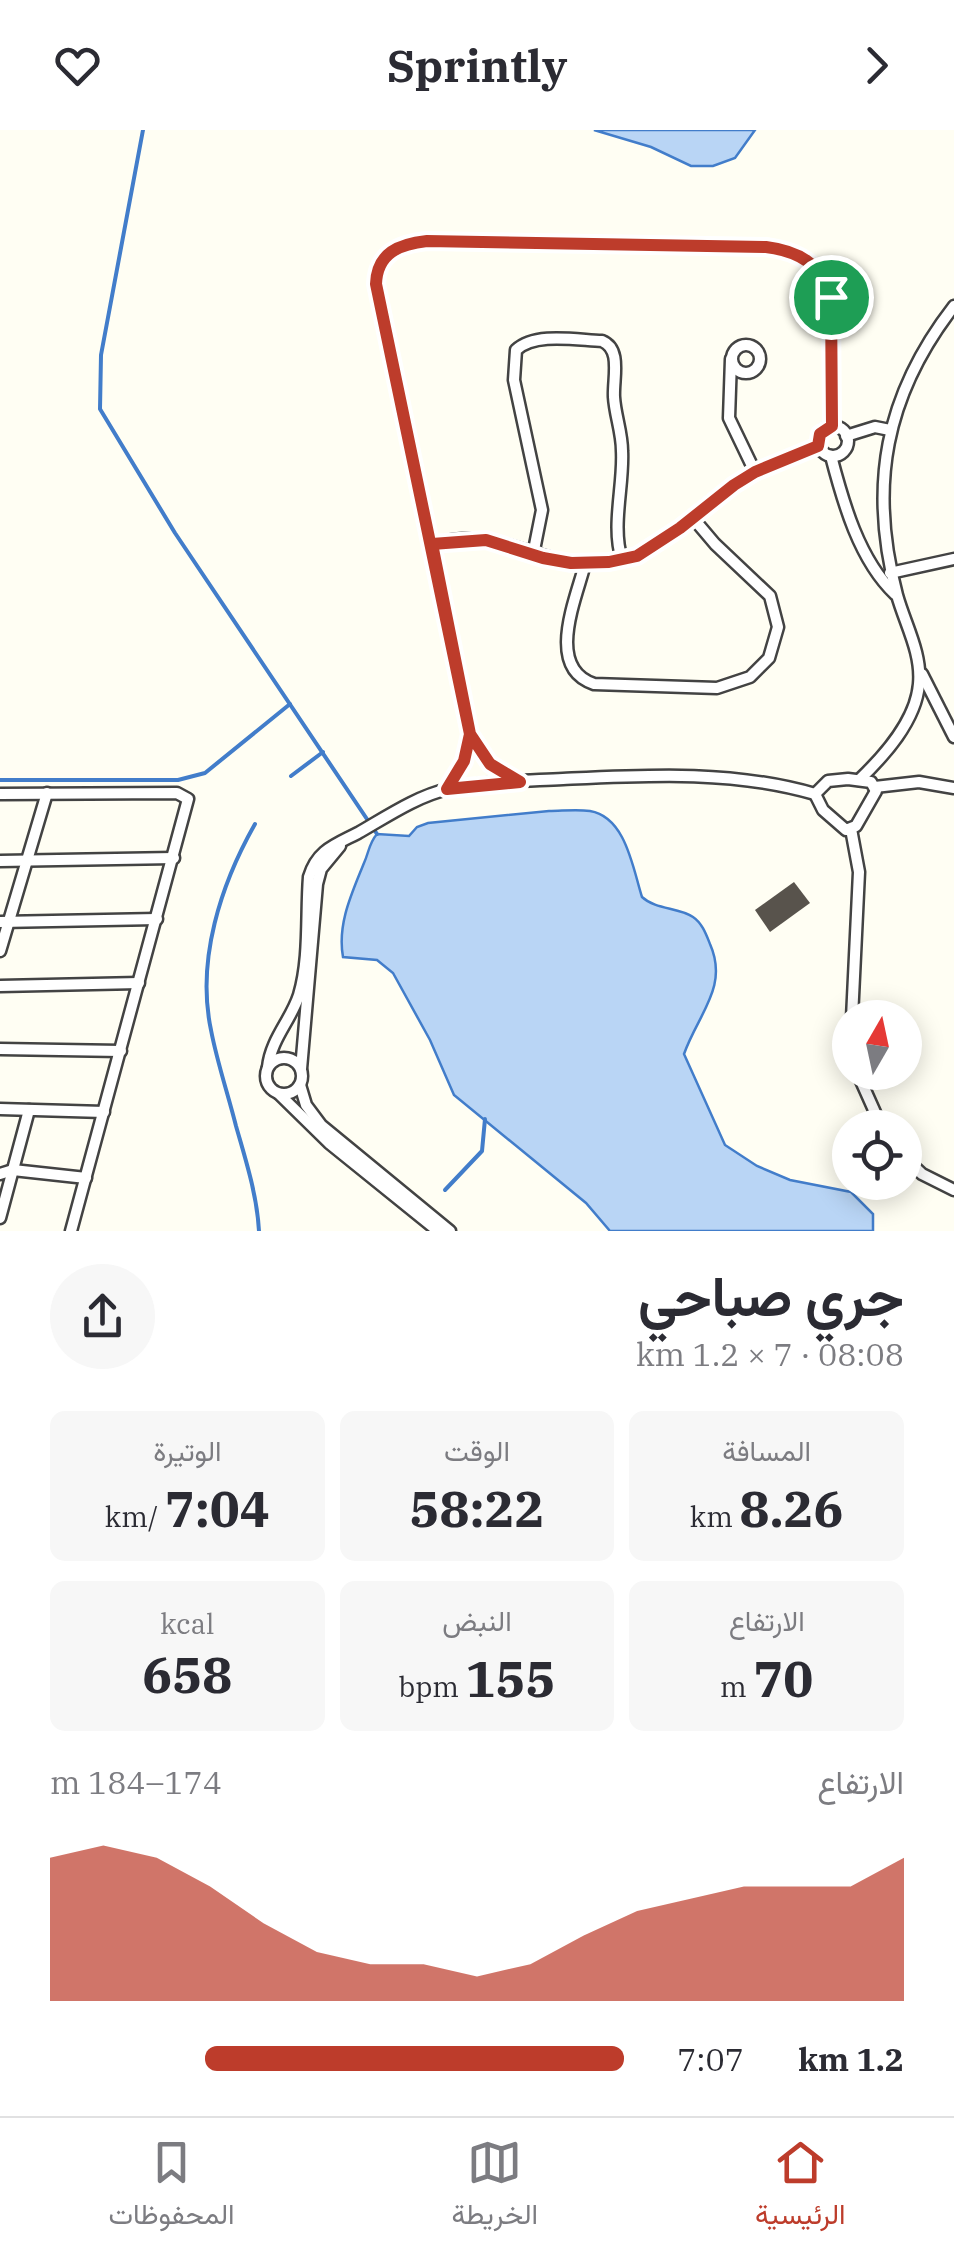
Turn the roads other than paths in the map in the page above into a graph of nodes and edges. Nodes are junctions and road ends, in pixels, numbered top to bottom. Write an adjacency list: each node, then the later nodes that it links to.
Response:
1 (954, 306): 6 (street)
2 (732, 359): 3 (street); 3 (street); 4 (street)
3 (744, 374): 4 (street)
4 (728, 386): 10 (street)
5 (832, 426): 7 (street); 8 (street); 12 (street)
6 (890, 430): 7 (street); 17 (street)
7 (846, 436): 9 (street)
8 (818, 446): 9 (street); 10 (street)
9 (832, 456): 18 (street)
10 (755, 472): 11 (street)
11 (693, 518): 15 (street); 16 (street)
12 (432, 544): 13 (street); 21 (street)
13 (533, 555): 15 (street); 16 (street)
14 (954, 558): 17 (street)
15 (622, 560): 16 (street)
16 (585, 564)
17 (892, 572): 18 (street); 19 (street)
18 (879, 576): 19 (street)
19 (898, 596): 20 (street)
20 (920, 669): 22 (street); 23 (street)
21 (470, 734): 24 (street); 27 (street)
22 (954, 736)
23 (858, 780): 25 (street); 30 (street)
24 (520, 782): 27 (street); 30 (street)
25 (875, 787): 26 (street); 31 (street)
26 (954, 788)
27 (447, 789): 32 (street)
28 (0, 794): 29 (street)
29 (47, 794): 33 (street); 34 (street)
30 (815, 794): 31 (street)
31 (851, 829): 41 (street)
32 (348, 838): 44 (street); 45 (street)
33 (174, 858): 34 (street); 36 (street)
34 (28, 860): 35 (street); 37 (street)
35 (0, 861)
36 (157, 919): 37 (street); 39 (street)
37 (4, 922): 38 (street)
38 (0, 951)
39 (140, 983): 40 (street); 43 (street)
40 (0, 986)
41 (853, 1000)
42 (0, 1049): 43 (street)
43 (120, 1051): 50 (street)
44 (268, 1067): 45 (street); 47 (street)
45 (302, 1070): 46 (street)
46 (300, 1085): 47 (street); 59 (street)
47 (279, 1094): 58 (street)
48 (0, 1109): 49 (street)
49 (29, 1110): 50 (street); 51 (street)
50 (104, 1112): 54 (street)
51 (13, 1170): 52 (street); 54 (street); 56 (street)
52 (0, 1174)
53 (922, 1174): 55 (street)
54 (86, 1178): 57 (street)
55 (954, 1190)
56 (0, 1218)
57 (72, 1231)
58 (438, 1231)
59 (450, 1231)

